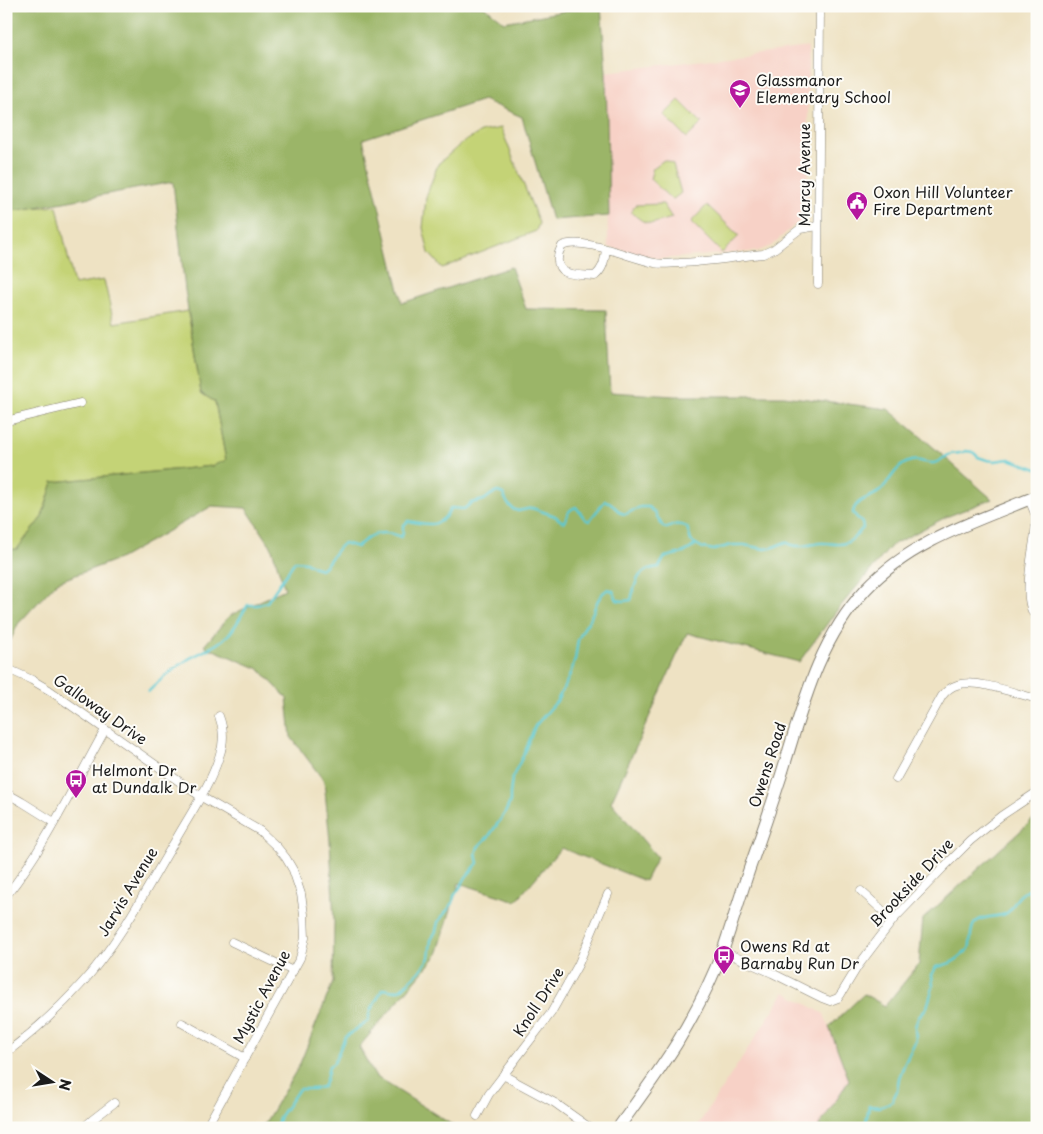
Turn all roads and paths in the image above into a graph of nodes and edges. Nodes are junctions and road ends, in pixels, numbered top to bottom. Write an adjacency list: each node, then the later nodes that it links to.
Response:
1 (820, 6): 2 (street, Marcy Avenue)
2 (818, 226): 3 (street); 4 (street, Marcy Avenue)
3 (606, 250): 3 (street)
4 (818, 284)
5 (81, 403): 6 (street)
6 (6, 421)
7 (1033, 498): 8 (street); 24 (street, Owens Road)
8 (1037, 618)
9 (6, 668): 12 (street, Galloway Drive)
10 (1037, 699): 13 (street)
11 (219, 716): 16 (street, Jarvis Avenue)
12 (105, 730): 16 (street, Galloway Drive); 17 (street)
13 (896, 779)
14 (1037, 792): 22 (street, Brookside Drive)
15 (6, 793): 17 (street)
16 (200, 796): 18 (street, Galloway Drive); 27 (street, Jarvis Avenue)
17 (54, 822): 21 (street)
18 (292, 870): 25 (street, Mystic Avenue)
19 (861, 891): 22 (street)
20 (608, 894): 29 (street, Knoll Drive)
21 (6, 896)
22 (893, 920): 24 (street, Brookside Drive)
23 (232, 942): 25 (street)
24 (722, 950): 35 (street, Owens Road)
25 (293, 971): 28 (street, Mystic Avenue)
26 (182, 1023): 28 (street)
27 (6, 1053)
28 (245, 1058): 33 (street, Mystic Avenue)
29 (503, 1075): 31 (street, Knoll Drive); 34 (street)
30 (114, 1103): 32 (street)
31 (477, 1116)
32 (83, 1128)
33 (206, 1128)
34 (590, 1128)
35 (618, 1128)

